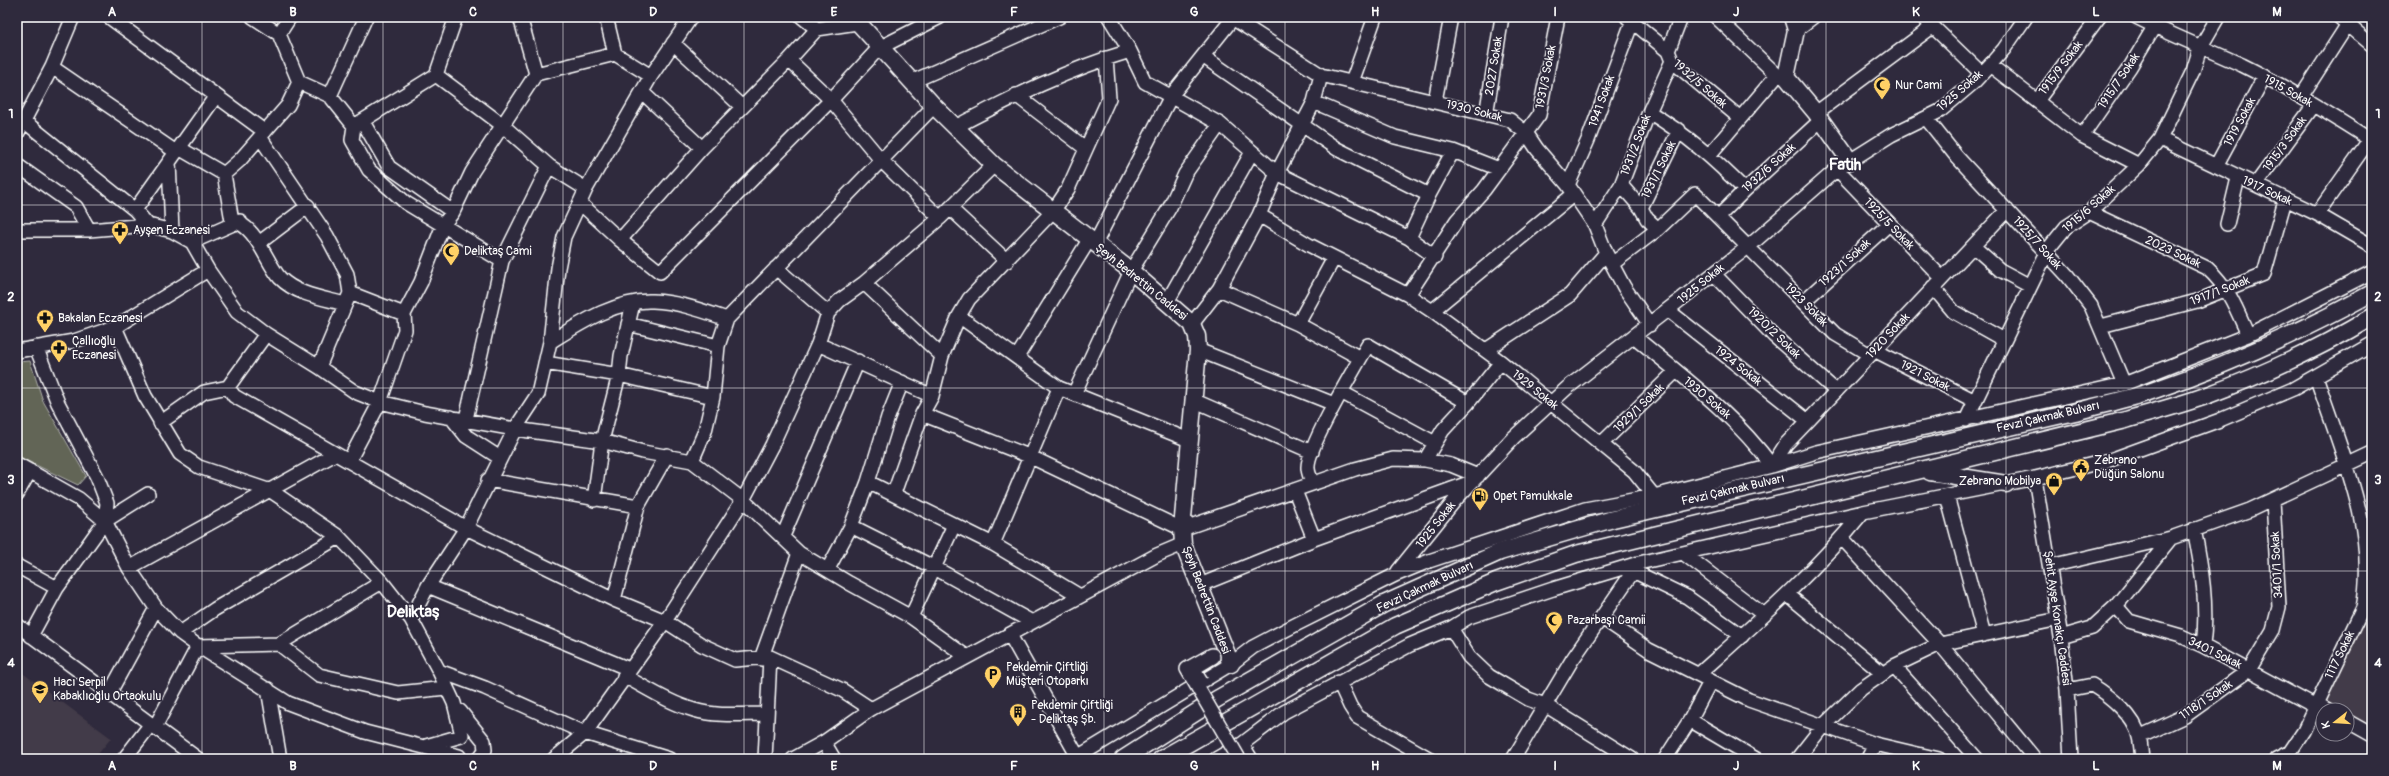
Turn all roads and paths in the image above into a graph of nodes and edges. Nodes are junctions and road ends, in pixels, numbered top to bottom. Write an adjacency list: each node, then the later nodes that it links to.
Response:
1 (73, 17): 45 (street)
2 (108, 17): 58 (street)
3 (253, 17): 34 (street)
4 (290, 17): 34 (street)
5 (366, 17): 59 (street)
6 (456, 17): 48 (street)
7 (520, 17): 47 (street)
8 (606, 17): 40 (street)
9 (691, 17): 35 (street)
10 (802, 17): 33 (street)
11 (940, 17): 37 (street)
12 (1060, 17): 54 (street)
13 (1109, 17): 39 (street)
14 (1233, 17): 42 (street); 49 (street, 1930 Sokak)
15 (1451, 17): 63 (street)
16 (1502, 17): 70 (street, 2027 Sokak)
17 (1558, 17): 83 (street, 1931/3 Sokak)
18 (1681, 17): 41 (street, 1931/2 Sokak)
19 (1716, 17): 51 (street)
20 (1813, 17): 31 (street)
21 (1923, 17): 32 (street)
22 (2026, 17): 46 (street, 1925 Sokak)
23 (2099, 17): 64 (street, 1915/9 Sokak)
24 (2136, 17): 30 (street)
25 (2218, 17): 38 (street, 1915/6 Sokak)
26 (1631, 18): 41 (street, 1932/5 Sokak); 107 (street, 1941 Sokak)
27 (1372, 19): 55 (street)
28 (2347, 19): 36 (street); 61 (street)
29 (855, 20): 33 (street); 37 (main road, Şeyh Bedrettin Caddesi)
30 (2157, 22): 38 (street, 1915 Sokak); 84 (street, 1915/7 Sokak)
31 (1794, 24): 51 (main road)
32 (1932, 27): 46 (street); 71 (street, 1932/6 Sokak)
33 (817, 29): 44 (street)
34 (279, 34): 53 (street)
35 (673, 43): 50 (street); 67 (street)
36 (2372, 45)
37 (879, 48): 54 (main road, Şeyh Bedrettin Caddesi); 62 (street)
38 (2200, 48): 52 (street, 1915 Sokak); 85 (street, 1915/6 Sokak)
39 (1130, 51): 43 (street); 60 (street)
40 (615, 54): 47 (street); 50 (street)
41 (1670, 56): 69 (street, 1931/2 Sokak); 72 (street, 1932/5 Sokak)
42 (1204, 57): 60 (street); 78 (street)
43 (1106, 58): 57 (street); 88 (street)
44 (789, 60): 62 (street); 67 (street)
45 (52, 67): 74 (street); 91 (street)
46 (1986, 69): 64 (street); 73 (street, 1925 Sokak)
47 (536, 74): 76 (street)
48 (436, 75): 75 (street); 76 (street)
49 (1321, 75): 55 (street, 1930 Sokak); 65 (street)
50 (650, 76): 56 (street)
51 (1782, 76): 71 (main road); 72 (street)
52 (2264, 77): 61 (street, 1915 Sokak); 99 (street, 1919 Sokak)
53 (299, 82): 59 (street); 82 (street)
54 (911, 82): 68 (main road, Şeyh Bedrettin Caddesi)
55 (1352, 82): 63 (street, 1930 Sokak)
56 (643, 93): 87 (street); 106 (street)
57 (1016, 95): 79 (street); 88 (street)
58 (216, 96): 82 (street); 91 (street)
59 (330, 96): 75 (street)
60 (1171, 96): 77 (street); 137 (street)
61 (2302, 97): 66 (street, 1915 Sokak)
62 (831, 100): 93 (street); 135 (street)
63 (1435, 101): 70 (street, 1930 Sokak)
64 (2037, 101): 84 (street)
65 (1314, 102): 78 (street); 89 (street)
66 (2314, 105): 86 (street, 1915 Sokak); 104 (street, 1915/3 Sokak)
67 (742, 106): 87 (street)
68 (934, 106): 79 (main road, Şeyh Bedrettin Caddesi); 93 (street)
69 (1649, 112): 80 (street, 1931/1 Sokak); 105 (street, 1931/2 Sokak)
70 (1486, 115): 83 (street, 1930 Sokak)
71 (1818, 117): 96 (main road); 108 (street, 1932/6 Sokak)
72 (1740, 118): 92 (street)
73 (1926, 118): 96 (street, 1925 Sokak); 117 (street, 1925/7 Sokak)
74 (24, 121): 81 (street); 115 (street)
75 (358, 124): 118 (street); 127 (street)
76 (502, 124): 98 (street); 118 (street)
77 (1220, 124): 90 (street); 150 (street)
78 (1303, 124): 101 (street); 109 (street)
79 (957, 126): 95 (main road, Şeyh Bedrettin Caddesi)
80 (1679, 130): 92 (street, 1931/1 Sokak); 114 (street, 1931/1 Sokak)
81 (17, 134)
82 (262, 134): 102 (street); 112 (street)
83 (1527, 134): 100 (street, 1931/3 Sokak); 107 (street, 1930 Sokak)
84 (2082, 136): 97 (street)
85 (2160, 140): 97 (street, 1915/6 Sokak); 99 (street, 1917 Sokak)
86 (2371, 140): 120 (street)
87 (702, 148): 135 (street)
88 (1085, 148): 116 (street)
89 (1453, 151): 100 (street); 109 (street)
90 (1252, 152): 101 (street); 161 (street)
91 (175, 154): 102 (street); 115 (street); 133 (street)
92 (1710, 154): 108 (street, 1931/1 Sokak)
93 (881, 160): 123 (street); 148 (street)
94 (17, 165): 132 (street)
95 (994, 165): 113 (street); 116 (main road, Şeyh Bedrettin Caddesi)
96 (1843, 165): 129 (street, 1925/5 Sokak); 141 (street, 1925 Sokak)
97 (2139, 165): 119 (street, 1915/6 Sokak)
98 (549, 166): 106 (street); 146 (street)
99 (2216, 166): 103 (street, 1917 Sokak)
100 (1499, 170): 143 (street, 1931/3 Sokak)
101 (1277, 172): 121 (street); 134 (street)
102 (224, 174): 124 (street)
103 (2238, 178): 104 (street, 1917 Sokak); 125 (street)
104 (2256, 184): 110 (street, 1917 Sokak)
105 (1621, 185): 114 (street); 128 (street, 1931/2 Sokak)
106 (586, 189): 111 (street)
107 (1571, 189): 128 (street, 1930 Sokak); 164 (street)
108 (1745, 190): 122 (street, 1932/6 Sokak)
109 (1429, 195): 134 (street)
110 (2284, 200): 120 (street, 1917 Sokak); 157 (street, 1917/1 Sokak)
111 (580, 203): 135 (street); 181 (street)
112 (308, 206): 138 (street); 160 (street)
113 (950, 208): 123 (street); 147 (street)
114 (1641, 208): 130 (street, 1931/1 Sokak)
115 (135, 210): 126 (street)
116 (1054, 210): 137 (main road, Şeyh Bedrettin Caddesi); 147 (street)
117 (2007, 210): 139 (street, 1920 Sokak); 142 (street, 1925/7 Sokak)
118 (452, 212): 127 (street)
119 (2089, 212): 142 (street, 1915/6 Sokak); 157 (street, 2023 Sokak)
120 (2317, 214): 140 (street, 1917 Sokak)
121 (1259, 215): 144 (street, 1929 Sokak); 156 (street)
122 (1718, 217): 130 (street, 1923 Sokak); 141 (street, 1923 Sokak)
123 (940, 218): 153 (street)
124 (240, 222): 136 (street); 138 (street)
125 (2227, 224)
126 (148, 225): 132 (street); 133 (street)
127 (443, 225): 146 (street); 166 (street)
128 (1595, 225): 145 (street, 1930 Sokak)
129 (1888, 225): 154 (street, 1925/5 Sokak); 162 (street, 1923/1 Sokak)
130 (1658, 229): 145 (street)
131 (17, 230): 132 (street)
132 (89, 230)
133 (172, 232): 136 (street)
134 (1409, 238): 143 (street)
135 (620, 240)
136 (192, 242): 149 (street)
137 (1092, 242): 150 (main road, Şeyh Bedrettin Caddesi); 191 (street)
138 (259, 243): 160 (street)
139 (1973, 246): 154 (street, 1920 Sokak); 155 (street)
140 (2372, 246)
141 (1748, 247): 152 (street, 1925 Sokak); 162 (street, 1923 Sokak)
142 (2046, 253): 155 (street, 1915/6 Sokak); 176 (street, 1925/7 Sokak)
143 (1435, 257): 159 (street, 1931/3 Sokak)
144 (1334, 258): 159 (street, 1929 Sokak); 173 (street)
145 (1609, 258): 174 (street, 1930 Sokak); 187 (street)
146 (502, 261): 216 (street)
147 (1008, 261): 168 (street)
148 (776, 268): 167 (street); 170 (street)
149 (208, 270): 175 (street); 177 (street)
150 (1131, 271): 161 (main road, Şeyh Bedrettin Caddesi); 205 (street)
151 (2372, 272): 178 (street)
152 (1714, 274): 165 (street, 1925 Sokak); 204 (street, 1920/2 Sokak)
153 (864, 283): 167 (street); 190 (street)
154 (1938, 283): 180 (street, 1925/5 Sokak); 189 (street, 1920 Sokak)
155 (2030, 286): 180 (street, 1915/6 Sokak)
156 (1219, 289): 172 (street); 173 (street)
157 (2227, 290): 176 (street, 1917/1 Sokak); 178 (street, 2023 Sokak)
158 (2372, 293): 355 (main road, Fevzi Çakmak Bulvarı)
159 (1408, 295): 164 (street, 1929 Sokak)
160 (347, 298): 166 (street); 196 (street)
161 (1167, 302): 172 (main road, Şeyh Bedrettin Caddesi)
162 (1802, 302): 189 (street, 1923 Sokak)
163 (633, 303): 170 (street); 171 (street); 181 (street)
164 (1432, 310): 187 (street, 1929 Sokak)
165 (1668, 311): 174 (street, 1925 Sokak); 218 (street, 1924 Sokak)
166 (404, 314): 211 (street)
167 (828, 314): 182 (street)
168 (959, 316): 190 (street); 191 (street)
169 (2372, 317): 237 (main road, Fevzi Çakmak Bulvarı)
170 (727, 319): 184 (street)
171 (628, 324): 184 (street); 198 (street)
172 (1192, 324): 186 (main road, Şeyh Bedrettin Caddesi)
173 (1298, 324): 192 (street)
174 (1650, 325): 179 (street, 1925 Sokak)
175 (115, 326): 185 (street); 219 (street)
176 (2100, 326): 201 (street, 1925/7 Sokak)
177 (266, 334): 196 (street); 202 (street)
178 (2248, 335): 201 (street)
179 (1635, 337): 197 (street, 1930 Sokak); 213 (street, 1925 Sokak)
180 (2004, 340): 210 (street, 1915/6 Sokak)
181 (550, 342): 195 (street)
182 (818, 344): 193 (street); 253 (street)
183 (2372, 344): 199 (street)
184 (718, 346): 207 (street)
185 (36, 347): 188 (street); 257 (street)
186 (1198, 350): 208 (street); 209 (main road, Şeyh Bedrettin Caddesi)
187 (1486, 350): 194 (street, 1929 Sokak)
188 (17, 351)
189 (1872, 353): 204 (street, 1920 Sokak); 210 (street, 1921 Sokak)
190 (942, 356): 206 (street)
191 (1017, 357): 203 (street)
192 (1360, 358): 208 (street); 212 (street)
193 (858, 361): 200 (street); 263 (street)
194 (1501, 362): 212 (street); 213 (street, 1929 Sokak)
195 (545, 363): 198 (street); 220 (street)
196 (319, 367): 211 (street)
197 (1676, 372): 224 (street, 1929/1 Sokak); 236 (street, 1930 Sokak)
198 (619, 375): 207 (street); 222 (street)
199 (2316, 376): 235 (street, 1117 Sokak); 239 (street)
200 (902, 382): 206 (street); 242 (street)
201 (2124, 384): 217 (street)
202 (228, 387): 219 (street); 227 (street)
203 (1060, 388): 205 (street); 229 (street)
204 (1836, 391): 218 (street, 1920 Sokak)
205 (1074, 394): 221 (street)
206 (932, 396): 214 (street)
207 (713, 397): 233 (street)
208 (1337, 398): 223 (street); 225 (street)
209 (1193, 400): 221 (main road, Şeyh Bedrettin Caddesi); 225 (street)
210 (1975, 401): 217 (street, 1915/6 Sokak)
211 (380, 402): 215 (street); 232 (street)
212 (1468, 403): 223 (street)
213 (1551, 404): 224 (street, 1929 Sokak); 240 (street, 1925 Sokak)
214 (922, 414): 229 (street); 247 (street)
215 (451, 417): 216 (street); 230 (street)
216 (466, 419): 220 (street)
217 (1966, 420): 236 (street)
218 (1808, 421): 236 (street, 1920 Sokak)
219 (160, 423): 245 (street)
220 (515, 429): 222 (street); 230 (street)
221 (1189, 440): 265 (main road, Şeyh Bedrettin Caddesi)
222 (602, 441): 228 (street); 252 (street)
223 (1435, 443): 231 (street)
224 (1601, 444): 250 (street, 1929 Sokak)
225 (1312, 452): 243 (street)
226 (2372, 453): 235 (street)
227 (335, 454): 232 (street); 245 (street)
228 (667, 455): 233 (street); 255 (street)
229 (1031, 457): 265 (street); 269 (street)
230 (500, 458): 241 (street)
231 (1425, 460): 240 (street); 243 (street)
232 (349, 461): 260 (street)
233 (692, 461): 253 (street)
234 (17, 464): 238 (street)
235 (2345, 465): 254 (street); 262 (street, 1117 Sokak)
236 (1772, 466): 250 (street)
237 (1923, 470): 244 (main road); 356 (main road, Fevzi Çakmak Bulvarı)
238 (30, 471): 248 (street); 257 (street)
239 (2035, 478): 244 (street); 273 (street, Şehit Ayşe Konakçı Caddesi)
240 (1475, 479): 268 (street); 278 (street, 1925 Sokak)
241 (488, 480): 252 (street); 260 (street)
242 (868, 482): 247 (street); 259 (street)
243 (1312, 483): 246 (street)
244 (2006, 484): 251 (street)
245 (271, 491): 264 (street); 276 (street)
246 (1295, 491): 265 (street); 268 (street)
247 (894, 493): 258 (street)
248 (17, 494)
249 (148, 494): 257 (street)
250 (1654, 496): 278 (street)
251 (1947, 496): 256 (street); 299 (street)
252 (594, 500): 255 (street)
253 (743, 500): 263 (street); 294 (street)
254 (2273, 500): 261 (street); 312 (street, 3401/1 Sokak)
255 (638, 506): 285 (street)
256 (1863, 512): 266 (street); 271 (street)
257 (105, 521): 276 (street); 282 (street)
258 (954, 525): 269 (street); 274 (street)
259 (851, 526): 274 (street); 277 (street)
260 (466, 528): 281 (street); 285 (street)
261 (2194, 529): 267 (street); 307 (street)
262 (2368, 529): 288 (street, 1117 Sokak)
263 (783, 536): 270 (street)
264 (339, 537): 279 (street); 298 (street)
265 (1183, 537): 280 (main road, Şeyh Bedrettin Caddesi); 284 (street)
266 (1842, 538): 283 (street); 305 (street)
267 (2171, 538): 273 (street); 286 (street)
268 (1314, 539): 280 (street)
269 (993, 544): 284 (street)
270 (800, 553): 277 (street); 309 (street)
271 (1683, 553): 275 (street); 289 (street)
272 (17, 566): 282 (street)
273 (2050, 566): 293 (street, Şehit Ayşe Konakçı Caddesi)
274 (933, 567): 290 (street); 295 (street)
275 (1636, 567): 291 (street); 297 (street); 302 (street)
276 (129, 568): 287 (street)
277 (828, 569): 290 (street)
278 (1395, 575): 310 (street)
279 (382, 582): 292 (street); 304 (street)
280 (1200, 585): 310 (main road, Şeyh Bedrettin Caddesi)
281 (428, 586): 292 (street); 314 (street)
282 (57, 588): 301 (street)
283 (1787, 594): 289 (street); 315 (street)
284 (1080, 596): 295 (street)
285 (614, 600): 294 (street)
286 (2116, 606): 303 (street); 307 (street, 3401 Sokak)
287 (156, 608): 298 (street); 323 (street)
288 (2367, 610): 324 (street, 1117 Sokak)
289 (1764, 615): 302 (street)
290 (911, 617): 308 (street)
291 (1602, 618): 316 (street); 326 (street)
292 (411, 619): 313 (street)
293 (2059, 619): 299 (street); 303 (street, Şehit Ayşe Konakçı Caddesi)
294 (665, 621): 309 (street); 314 (street)
295 (1032, 622): 300 (street)
296 (17, 625): 301 (street)
297 (1451, 628): 318 (street); 326 (street)
298 (180, 633): 306 (street)
299 (1984, 634): 305 (street)
300 (1010, 635): 308 (street); 346 (street)
301 (32, 636): 323 (street)
302 (1742, 636): 316 (street)
303 (2062, 637): 322 (street, Şehit Ayşe Konakçı Caddesi)
304 (280, 644): 306 (street); 320 (street)
305 (1940, 644): 311 (street); 368 (street)
306 (198, 646): 321 (street); 331 (street)
307 (2203, 646): 312 (street, 3401 Sokak)
308 (966, 657): 328 (street)
309 (765, 658): 328 (street); 329 (street)
310 (1231, 664): 317 (street)
311 (1894, 666): 315 (street); 367 (street)
312 (2249, 670): 327 (street, 3401 Sokak); 338 (street, 1118/1 Sokak)
313 (439, 671): 320 (street); 334 (street)
314 (627, 673): 329 (street); 334 (street)
315 (1882, 673): 333 (street)
316 (1699, 674): 319 (street)
317 (1200, 682): 346 (street); 358 (street, bridge)
318 (1339, 682): 342 (street); 359 (street)
319 (1710, 682): 330 (street); 333 (street)
320 (446, 688): 325 (street)
321 (268, 689): 341 (street); 349 (street)
322 (2067, 690): 338 (street); 369 (street, Şehit Ayşe Konakçı Caddesi)
323 (109, 694): 331 (street)
324 (2317, 702)
325 (454, 703): 335 (street); 337 (street)
326 (1545, 705): 360 (street); 361 (street)
327 (2315, 705): 343 (street, 1117 Sokak)
328 (871, 709): 339 (street)
329 (767, 714): 352 (street)
330 (1690, 720): 362 (street); 363 (street)
331 (153, 725): 347 (street); 348 (street)
332 (2355, 725): 336 (street)
333 (1823, 726): 340 (street); 364 (street)
334 (585, 733): 350 (street); 351 (street)
335 (477, 734): 337 (street); 344 (street)
336 (2372, 735)
337 (462, 736): 341 (street); 345 (street)
338 (2139, 737): 370 (street)
339 (824, 742): 353 (street); 354 (street)
340 (1875, 744): 365 (street); 366 (street)
341 (422, 747): 345 (street)
342 (1245, 753): 357 (street)
343 (2295, 755): 371 (street, 1117 Sokak)
344 (484, 756)
345 (461, 757)
346 (1076, 758)
347 (124, 759)
348 (198, 759)
349 (280, 759)
350 (554, 759)
351 (669, 759)
352 (765, 759)
353 (793, 759)
354 (834, 759)
355 (1123, 759)
356 (1161, 759)
357 (1216, 759)
358 (1235, 759)
359 (1430, 759)
360 (1513, 759)
361 (1632, 759)
362 (1665, 759)
363 (1756, 759)
364 (1797, 759)
365 (1867, 759)
366 (1939, 759)
367 (1978, 759)
368 (2035, 759)
369 (2071, 759)
370 (2142, 759)
371 (2276, 759)

